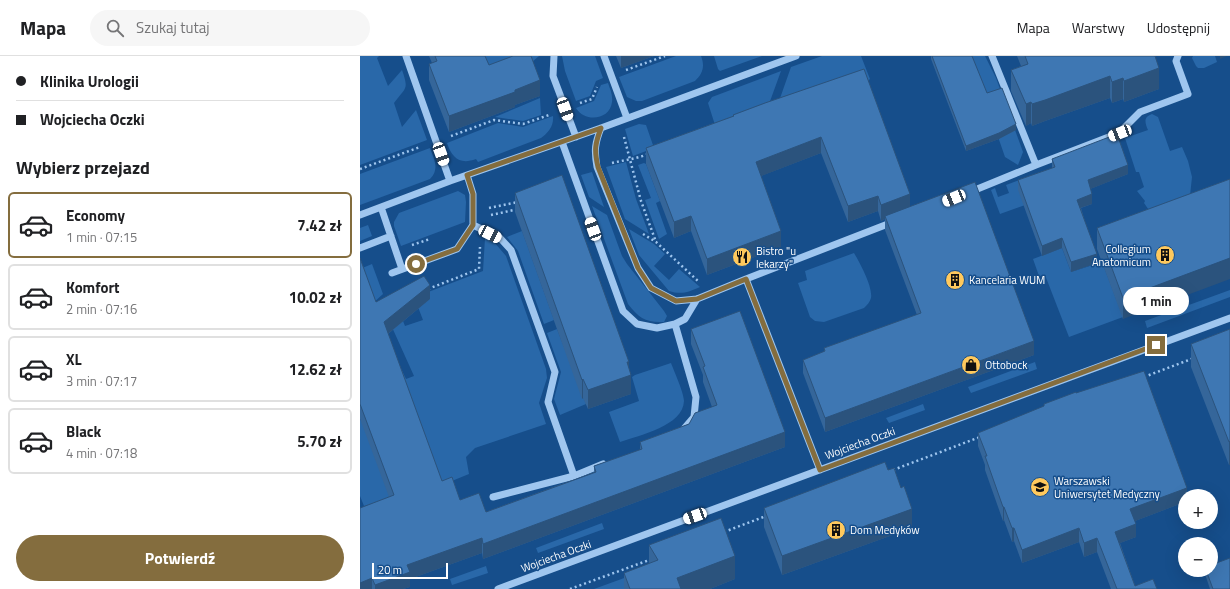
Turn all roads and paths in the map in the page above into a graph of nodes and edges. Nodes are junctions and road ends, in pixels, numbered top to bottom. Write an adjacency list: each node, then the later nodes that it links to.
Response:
1 (406, 56): 25 (street)
2 (554, 56): 16 (street)
3 (604, 56): 12 (street)
4 (665, 56): 8 (path)
5 (796, 56): 12 (street)
6 (992, 56): 22 (street)
7 (1178, 56): 22 (street)
8 (624, 71)
9 (599, 83): 10 (path)
10 (575, 105)
11 (553, 113): 15 (path)
12 (627, 118): 13 (street)
13 (601, 128): 16 (street); 45 (street)
14 (622, 130): 20 (path)
15 (450, 136)
16 (576, 137): 17 (street)
17 (562, 142): 24 (street); 47 (street)
18 (422, 147): 23 (path)
19 (650, 154): 20 (path)
20 (629, 158): 21 (path); 37 (path)
21 (606, 165)
22 (1036, 165): 26 (street)
23 (360, 170)
24 (467, 175): 25 (street); 34 (street)
25 (450, 181): 28 (street)
26 (961, 195)
27 (521, 206): 29 (path)
28 (381, 207): 31 (street); 36 (street)
29 (486, 209)
30 (514, 210): 32 (path)
31 (360, 215)
32 (491, 215)
33 (898, 220): 42 (street)
34 (473, 225): 40 (street); 55 (street)
35 (639, 231): 37 (path)
36 (391, 236): 39 (street); 40 (street)
37 (656, 242): 43 (path)
38 (480, 245): 44 (path)
39 (360, 248)
40 (402, 269): 41 (street)
41 (392, 273)
42 (746, 279): 45 (street); 53 (street)
43 (700, 283)
44 (421, 291)
45 (697, 299): 47 (street)
46 (1230, 318): 53 (street, Wojciecha Oczki)
47 (675, 324): 50 (street)
48 (1200, 356): 49 (path)
49 (1140, 378)
50 (675, 436)
51 (983, 436): 54 (path)
52 (611, 461): 55 (street)
53 (820, 470): 60 (street, Wojciecha Oczki)
54 (886, 472)
55 (574, 476): 56 (street)
56 (493, 497)
57 (769, 515): 58 (path)
58 (717, 534)
59 (658, 556): 61 (path)
60 (498, 589)
61 (570, 589)

